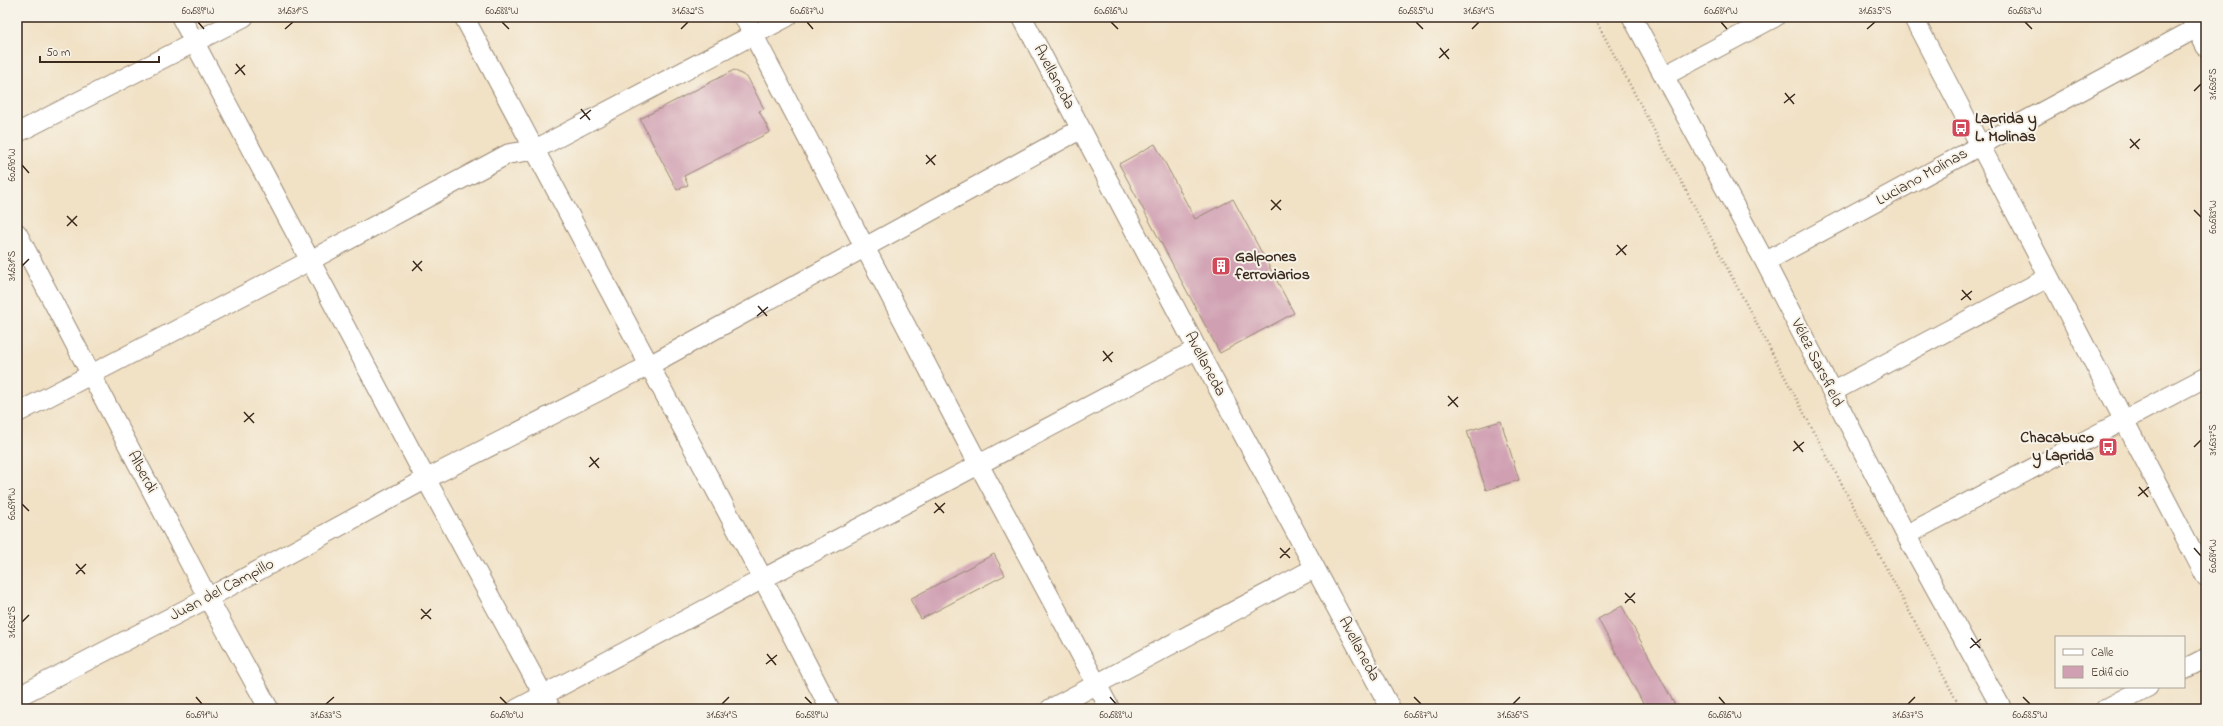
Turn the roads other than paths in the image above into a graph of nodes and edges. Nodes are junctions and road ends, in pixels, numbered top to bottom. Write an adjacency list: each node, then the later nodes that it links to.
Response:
1 (181, 17): 12 (street)
2 (244, 17): 12 (street)
3 (464, 17): 18 (street)
4 (744, 17): 11 (street)
5 (788, 17): 11 (street)
6 (1022, 17): 15 (street, Avellaneda)
7 (1632, 17): 14 (street, Vélez Sarsfield)
8 (1775, 17): 14 (street)
9 (1913, 17): 17 (street)
10 (2198, 23): 13 (street); 17 (street, Luciano Molinas)
11 (753, 35): 18 (street); 20 (street)
12 (195, 43): 16 (street); 21 (street)
13 (2206, 47)
14 (1664, 76): 22 (street, Vélez Sarsfield)
15 (1081, 129): 20 (street, Juan del Campillo); 24 (street, Avellaneda)
16 (17, 133)
17 (1980, 145): 22 (street, Luciano Molinas); 23 (street)
18 (534, 150): 21 (street); 25 (street)
19 (17, 234): 26 (street, Alberdi)
20 (864, 246): 25 (street, Juan del Campillo); 31 (street)
21 (311, 260): 26 (street); 32 (street)
22 (1765, 262): 28 (street, Vélez Sarsfield)
23 (2049, 277): 28 (street); 30 (street)
24 (1197, 349): 31 (street); 34 (street, Avellaneda)
25 (648, 366): 32 (street, Juan del Campillo); 36 (street)
26 (90, 374): 29 (street); 37 (street, Alberdi)
27 (2206, 378): 30 (street)
28 (1832, 392): 33 (street, Vélez Sarsfield)
29 (17, 413)
30 (2124, 421): 33 (street); 35 (street)
31 (979, 465): 36 (street); 40 (street)
32 (426, 479): 37 (street, Juan del Campillo); 43 (street)
33 (1906, 535): 50 (street, Vélez Sarsfield)
34 (1315, 568): 40 (street); 49 (street, Avellaneda)
35 (2206, 577)
36 (763, 579): 43 (street); 46 (street)
37 (208, 598): 42 (street, Juan del Campillo); 44 (street, Alberdi)
38 (2206, 658): 39 (street)
39 (2185, 668)
40 (1097, 684): 47 (street); 48 (street)
41 (2146, 688): 51 (street)
42 (17, 697)
43 (547, 702): 45 (street)
44 (269, 709)
45 (517, 709)
46 (830, 709)
47 (1050, 709)
48 (1110, 709)
49 (1391, 709)
50 (2002, 709)
51 (2105, 709)

